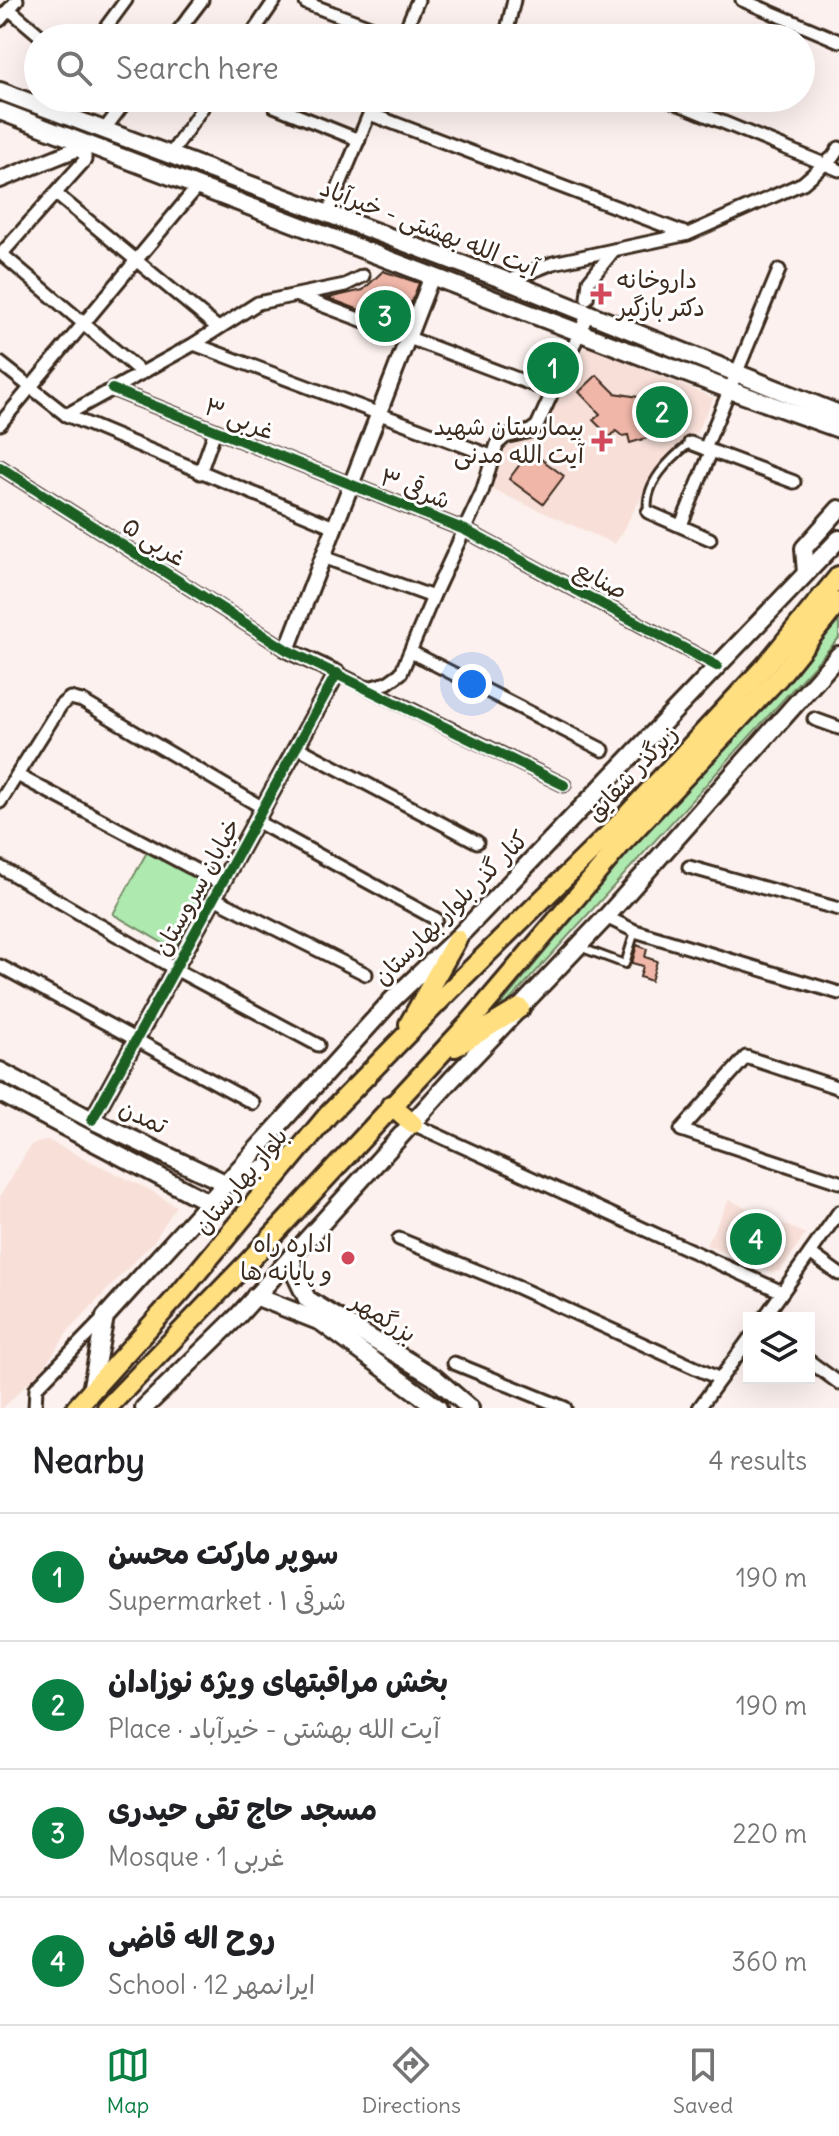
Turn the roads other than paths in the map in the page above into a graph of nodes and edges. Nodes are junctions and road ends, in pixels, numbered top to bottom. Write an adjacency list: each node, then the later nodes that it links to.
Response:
1 (126, 0): 11 (street)
2 (202, 0): 12 (street)
3 (275, 0): 13 (street)
4 (418, 0): 15 (street)
5 (514, 0): 16 (street)
6 (742, 0): 17 (street)
7 (306, 3): 14 (street)
8 (13, 5): 9 (street); 10 (street)
9 (0, 20)
10 (30, 24)
11 (108, 24)
12 (184, 24)
13 (259, 24)
14 (362, 24)
15 (407, 24)
16 (508, 24)
17 (799, 24)
18 (815, 31): 19 (street)
19 (839, 41)
20 (0, 91): 21 (main road, آیت الله بهشتی - خیرآباد)
21 (24, 97)
22 (0, 111): 31 (main road, آیت الله بهشتی - خیرآباد)
23 (68, 112): 29 (main road, آیت الله بهشتی - خیرآباد)
24 (118, 112): 29 (street)
25 (199, 112): 33 (street)
26 (289, 112): 30 (street)
27 (698, 112): 34 (street)
28 (370, 114): 30 (street); 42 (street)
29 (104, 130): 33 (main road, آیت الله بهشتی - خیرآباد)
30 (359, 140): 40 (street)
31 (84, 147): 36 (street); 37 (main road, آیت الله بهشتی - خیرآباد); 38 (street)
32 (839, 148): 34 (street)
33 (170, 155): 39 (main road, آیت الله بهشتی - خیرآباد)
34 (824, 164): 35 (street); 42 (street)
35 (839, 170)
36 (0, 180)
37 (198, 186): 41 (main road, آیت الله بهشتی - خیرآباد); 45 (street)
38 (56, 194): 45 (street); 52 (street)
39 (308, 208): 40 (main road, آیت الله بهشتی - خیرآباد); 41 (main road)
40 (327, 215): 44 (main road, آیت الله بهشتی - خیرآباد)
41 (300, 226): 48 (main road, آیت الله بهشتی - خیرآباد)
42 (688, 234): 43 (street)
43 (615, 250): 49 (street); 51 (street)
44 (438, 257): 48 (main road); 49 (main road, آیت الله بهشتی - خیرآباد)
45 (137, 260): 52 (street); 53 (street)
46 (779, 270): 59 (street)
47 (363, 276): 50 (street)
48 (432, 276): 54 (main road, آیت الله بهشتی - خیرآباد); 55 (street)
49 (507, 281): 51 (main road, آیت الله بهشتی - خیرآباد)
50 (297, 296): 53 (street); 55 (street)
51 (588, 306): 54 (street); 59 (main road, آیت الله بهشتی - خیرآباد)
52 (84, 324): 58 (street); 60 (street)
53 (218, 328): 56 (street)
54 (579, 332): 59 (main road, آیت الله بهشتی - خیرآباد); 62 (street)
55 (407, 339): 62 (street); 63 (street)
56 (194, 344): 58 (street); 63 (street)
57 (0, 363): 60 (street)
58 (142, 373): 61 (street)
59 (733, 382): 64 (main road, آیت الله بهشتی - خیرآباد); 67 (main road, آیت الله بهشتی - خیرآباد); 70 (street)
60 (30, 388): 65 (street); 66 (street)
61 (112, 389): 65 (street); 68 (street, غربی ۳)
62 (552, 392): 71 (street)
63 (378, 414): 71 (street); 75 (street)
64 (839, 414)
65 (66, 415): 73 (street)
66 (0, 424)
67 (839, 429)
68 (215, 431): 73 (street); 75 (street, غربی ۳)
69 (690, 443): 70 (street); 77 (lane)
70 (708, 450): 74 (street); 78 (street)
71 (491, 456): 80 (street)
72 (0, 467): 89 (street, غربی ۵)
73 (200, 473): 79 (street)
74 (794, 482)
75 (350, 486): 79 (street); 80 (street, شرقی ۳)
76 (839, 509): 85 (main road)
77 (648, 512): 78 (street)
78 (681, 525): 81 (street)
79 (334, 527): 83 (street)
80 (465, 530): 87 (street); 92 (street, صنایع)
81 (710, 539)
82 (839, 539): 85 (main road, کنار گذر بلوار بهارستان)
83 (323, 557): 87 (street); 89 (street)
84 (836, 558): 85 (main road)
85 (806, 573): 92 (main road, کنار گذر بلوار بهارستان)
86 (839, 576): 117 (main road, زیرگذر شقایق)
87 (433, 597): 90 (street)
88 (839, 602): 123 (main road, زیرگذر شقایق)
89 (287, 650): 93 (street)
90 (411, 652): 94 (street); 98 (street)
91 (839, 655): 109 (main road)
92 (717, 666): 112 (main road, کنار گذر بلوار بهارستان)
93 (337, 673): 94 (street); 97 (street, خیابان سروستان)
94 (368, 688): 100 (street)
95 (814, 719): 96 (street)
96 (839, 728)
97 (297, 747): 102 (street, خیابان سروستان); 103 (street)
98 (603, 750)
99 (17, 775): 101 (street); 102 (street); 106 (street)
100 (564, 785)
101 (0, 802)
102 (260, 814): 106 (street, خیابان سروستان); 110 (street)
103 (477, 842)
104 (0, 867): 115 (street)
105 (689, 867): 108 (street)
106 (222, 884): 107 (street, خیابان سروستان)
107 (214, 898): 115 (street, خیابان سروستان); 116 (street)
108 (839, 909)
109 (606, 917): 111 (street); 113 (main road)
110 (436, 919)
111 (635, 931): 113 (lane); 118 (street)
112 (457, 939): 122 (main road); 135 (main road, کنار گذر بلوار بهارستان)
113 (578, 947): 119 (main road)
114 (0, 966): 120 (street)
115 (175, 969): 120 (street, خیابان سروستان); 121 (street)
116 (366, 974)
117 (449, 991): 122 (main road, بلوار بهارستان)
118 (839, 993)
119 (520, 1008): 123 (main road); 130 (main road)
120 (136, 1041): 127 (street); 129 (street, خیابان سروستان)
121 (318, 1045)
122 (396, 1047): 131 (main road, بلوار بهارستان)
123 (432, 1061): 128 (main road)
124 (0, 1071): 129 (main road, تمدن)
125 (839, 1088): 134 (street)
126 (0, 1093): 133 (main road, تمدن)
127 (253, 1103)
128 (391, 1105): 130 (main road); 154 (main road)
129 (92, 1120): 132 (main road, تمدن)
130 (413, 1124): 140 (main road); 142 (street)
131 (293, 1157): 135 (main road); 151 (main road, بلوار بهارستان)
132 (183, 1162): 133 (main road); 135 (main road, تمدن)
133 (171, 1182): 136 (main road, تمدن)
134 (839, 1182)
135 (225, 1183): 136 (main road, کنار گذر بلوار بهارستان)
136 (208, 1202): 145 (main road, کنار گذر بلوار بهارستان)
137 (839, 1212): 139 (street)
138 (399, 1239): 149 (street)
139 (810, 1253): 141 (street); 142 (street)
140 (291, 1257): 143 (main road); 157 (main road, بزرگمهر)
141 (839, 1274)
142 (782, 1292): 144 (street)
143 (255, 1296): 155 (main road); 156 (main road, بزرگمهر)
144 (768, 1312)
145 (105, 1317): 151 (main road); 152 (street, کنار گذر بلوار بهارستان)
146 (743, 1347): 149 (street)
147 (454, 1363): 158 (street)
148 (815, 1365): 150 (street)
149 (720, 1379): 159 (street)
150 (839, 1383)
151 (91, 1391): 153 (main road, بلوار بهارستان)
152 (35, 1408)
153 (76, 1408)
154 (107, 1408)
155 (144, 1408)
156 (438, 1408)
157 (470, 1408)
158 (565, 1408)
159 (699, 1408)

